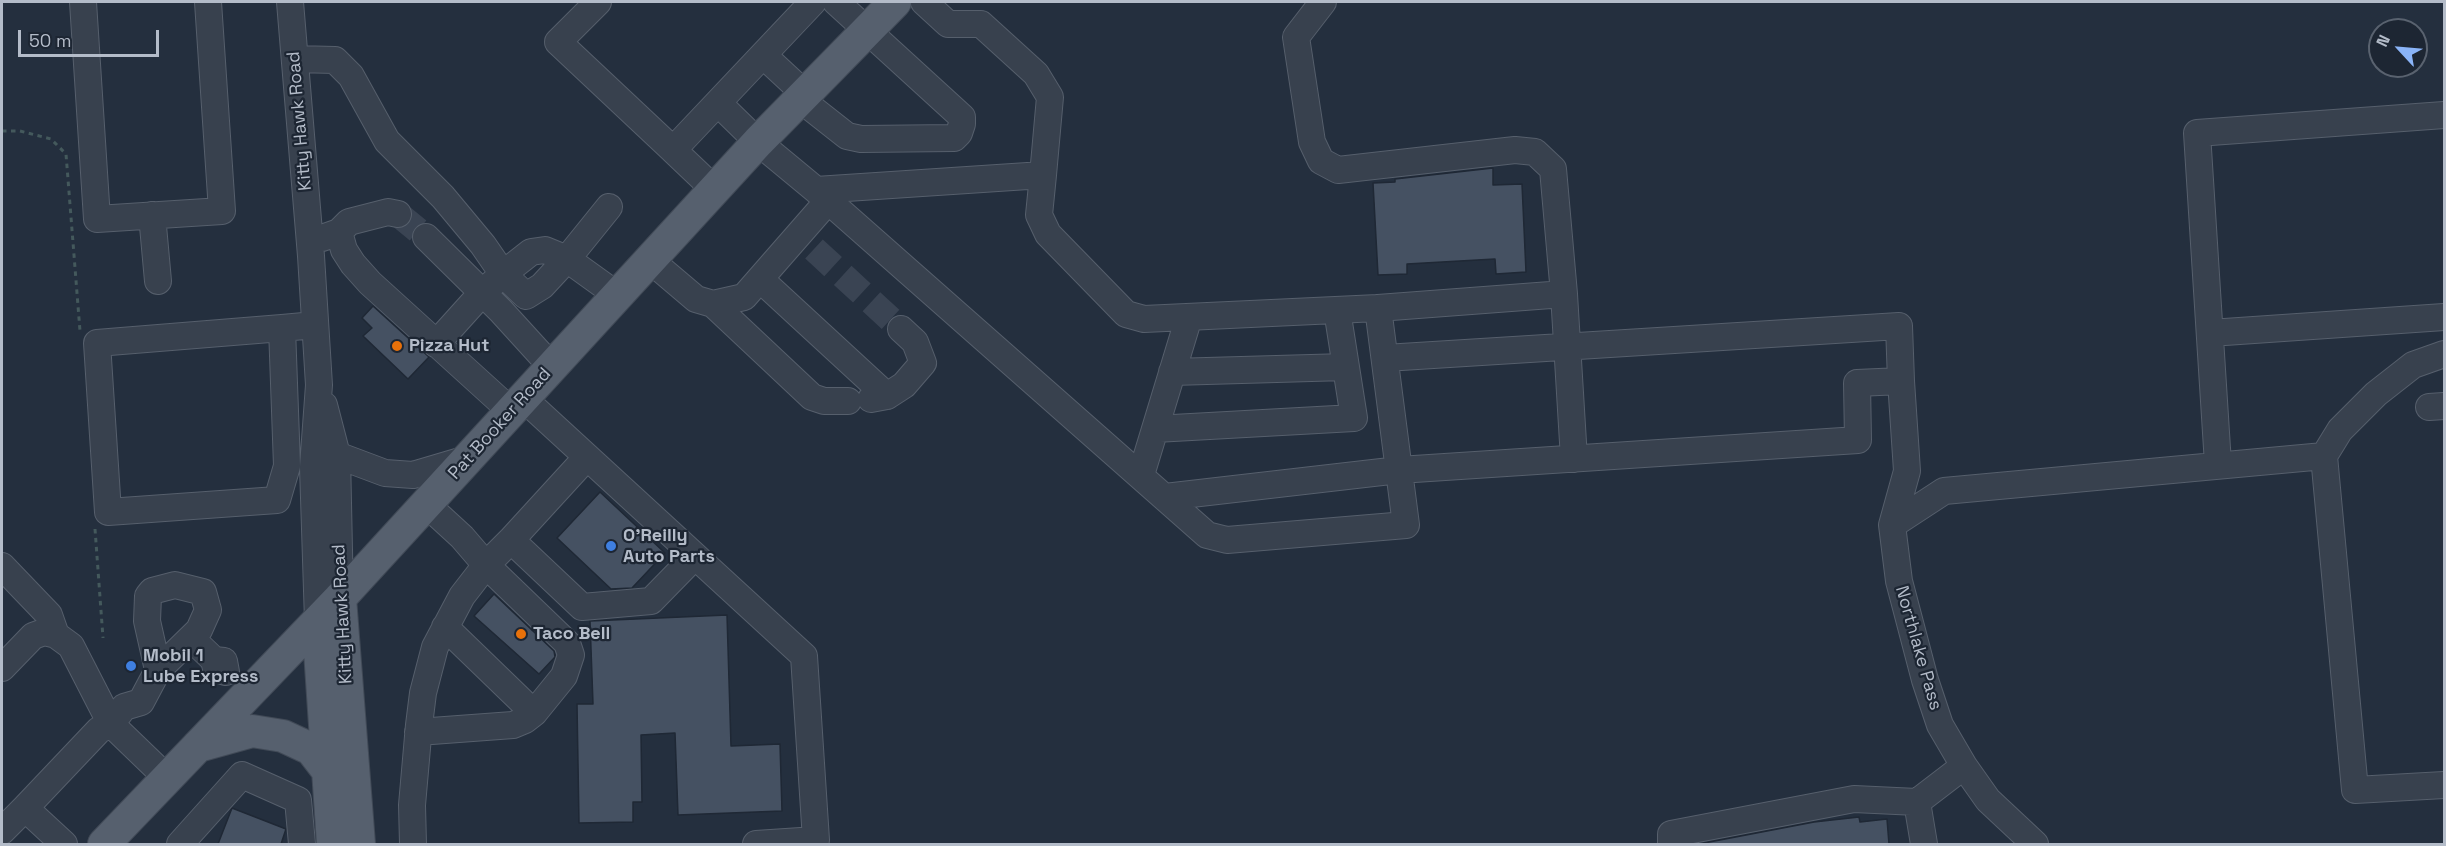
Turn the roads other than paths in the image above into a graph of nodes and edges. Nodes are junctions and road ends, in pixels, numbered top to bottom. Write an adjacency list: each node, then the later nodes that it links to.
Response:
1 (83, 2): 23 (street)
2 (208, 2): 23 (street)
3 (290, 2): 12 (street, Kitty Hawk Road)
4 (598, 2): 17 (street)
5 (813, 2): 11 (street)
6 (836, 2): 10 (street)
7 (895, 2): 10 (main road, Pat Booker Road)
8 (924, 2): 18 (street)
9 (1323, 2): 33 (street)
10 (867, 30): 13 (main road, Pat Booker Road); 13 (street)
11 (762, 55): 13 (street); 14 (street)
12 (295, 58): 26 (street, Kitty Hawk Road); 29 (street)
13 (802, 97): 16 (main road, Pat Booker Road)
14 (718, 103): 16 (street); 17 (street)
15 (2445, 115): 43 (street)
16 (758, 142): 19 (main road, Pat Booker Road); 20 (street)
17 (673, 150): 19 (street)
18 (1043, 175): 20 (street); 38 (street)
19 (714, 189): 28 (main road, Pat Booker Road)
20 (822, 195): 30 (street); 63 (street)
21 (609, 207): 27 (street)
22 (398, 214): 24 (street)
23 (152, 216): 31 (street)
24 (339, 232): 26 (street); 44 (street)
25 (426, 237): 32 (street)
26 (310, 242): 40 (street, Kitty Hawk Road)
27 (567, 258): 29 (street); 34 (street)
28 (650, 260): 34 (main road, Pat Booker Road); 35 (street)
29 (503, 274): 32 (street)
30 (760, 279): 35 (street); 53 (street)
31 (158, 281)
32 (482, 293): 44 (street); 48 (street)
33 (1564, 294): 36 (street); 45 (street)
34 (617, 295): 48 (main road, Pat Booker Road)
35 (713, 304): 53 (street)
36 (1378, 308): 37 (street); 47 (street)
37 (1337, 310): 38 (street); 49 (street)
38 (1190, 317): 50 (street)
39 (2445, 317): 43 (street)
40 (315, 325): 41 (street); 52 (street, Kitty Hawk Road)
41 (282, 328): 41 (street)
42 (901, 329): 53 (street)
43 (2210, 333): 61 (street)
44 (436, 344): 54 (street)
45 (1567, 347): 47 (street); 51 (street); 60 (street)
46 (2445, 354): 57 (street)
47 (1385, 358): 62 (street)
48 (552, 367): 54 (main road, Pat Booker Road)
49 (1346, 367): 50 (street); 55 (street)
50 (1173, 372): 55 (street)
51 (1901, 381): 60 (street); 66 (street)
52 (319, 385): 56 (street, Kitty Hawk Road); 72 (street, Kitty Hawk Road)
53 (887, 396)
54 (517, 405): 58 (street); 59 (main road, Pat Booker Road)
55 (1155, 429): 63 (street)
56 (337, 455): 59 (street); 71 (street, Kitty Hawk Road)
57 (2324, 456): 61 (street); 86 (street)
58 (587, 457): 67 (street); 68 (street)
59 (467, 459): 65 (main road, Pat Booker Road)
60 (1574, 459): 62 (street)
61 (2218, 464): 66 (street)
62 (1400, 470): 64 (street); 64 (street)
63 (1141, 475): 64 (street)
64 (1165, 497)
65 (426, 504): 69 (street); 71 (main road, Pat Booker Road)
66 (1892, 525): 83 (street, Northlake Pass)
67 (512, 540): 68 (street); 69 (street)
68 (695, 556): 98 (street)
69 (486, 565): 73 (street); 79 (street)
70 (2, 566): 74 (street)
71 (340, 598): 72 (main road, Pat Booker Road); 96 (main road, Kitty Hawk Road)
72 (318, 621): 78 (main road, Pat Booker Road); 84 (main road, Kitty Hawk Road)
73 (446, 627): 79 (street); 81 (street)
74 (56, 635): 76 (street); 80 (street)
75 (191, 638): 77 (street); 77 (street); 78 (street)
76 (2, 668)
77 (158, 670): 80 (street)
78 (247, 694): 82 (main road, Pat Booker Road)
79 (534, 713): 81 (street)
80 (111, 724): 85 (street); 88 (street)
81 (418, 732): 97 (street)
82 (197, 747): 84 (main road); 85 (main road, Pat Booker Road)
83 (1964, 766): 87 (street); 90 (street, Northlake Pass)
84 (328, 771): 95 (main road, Kitty Hawk Road)
85 (167, 778): 92 (main road, Pat Booker Road)
86 (2445, 785)
87 (1917, 802): 99 (street); 100 (street)
88 (25, 808): 89 (street); 91 (street)
89 (2, 831)
90 (2020, 840)
91 (64, 844)
92 (104, 844)
93 (180, 844): 94 (street)
94 (302, 844)
95 (333, 844)
96 (359, 844)
97 (413, 844)
98 (756, 844)
99 (1671, 844)
100 (1924, 844)

